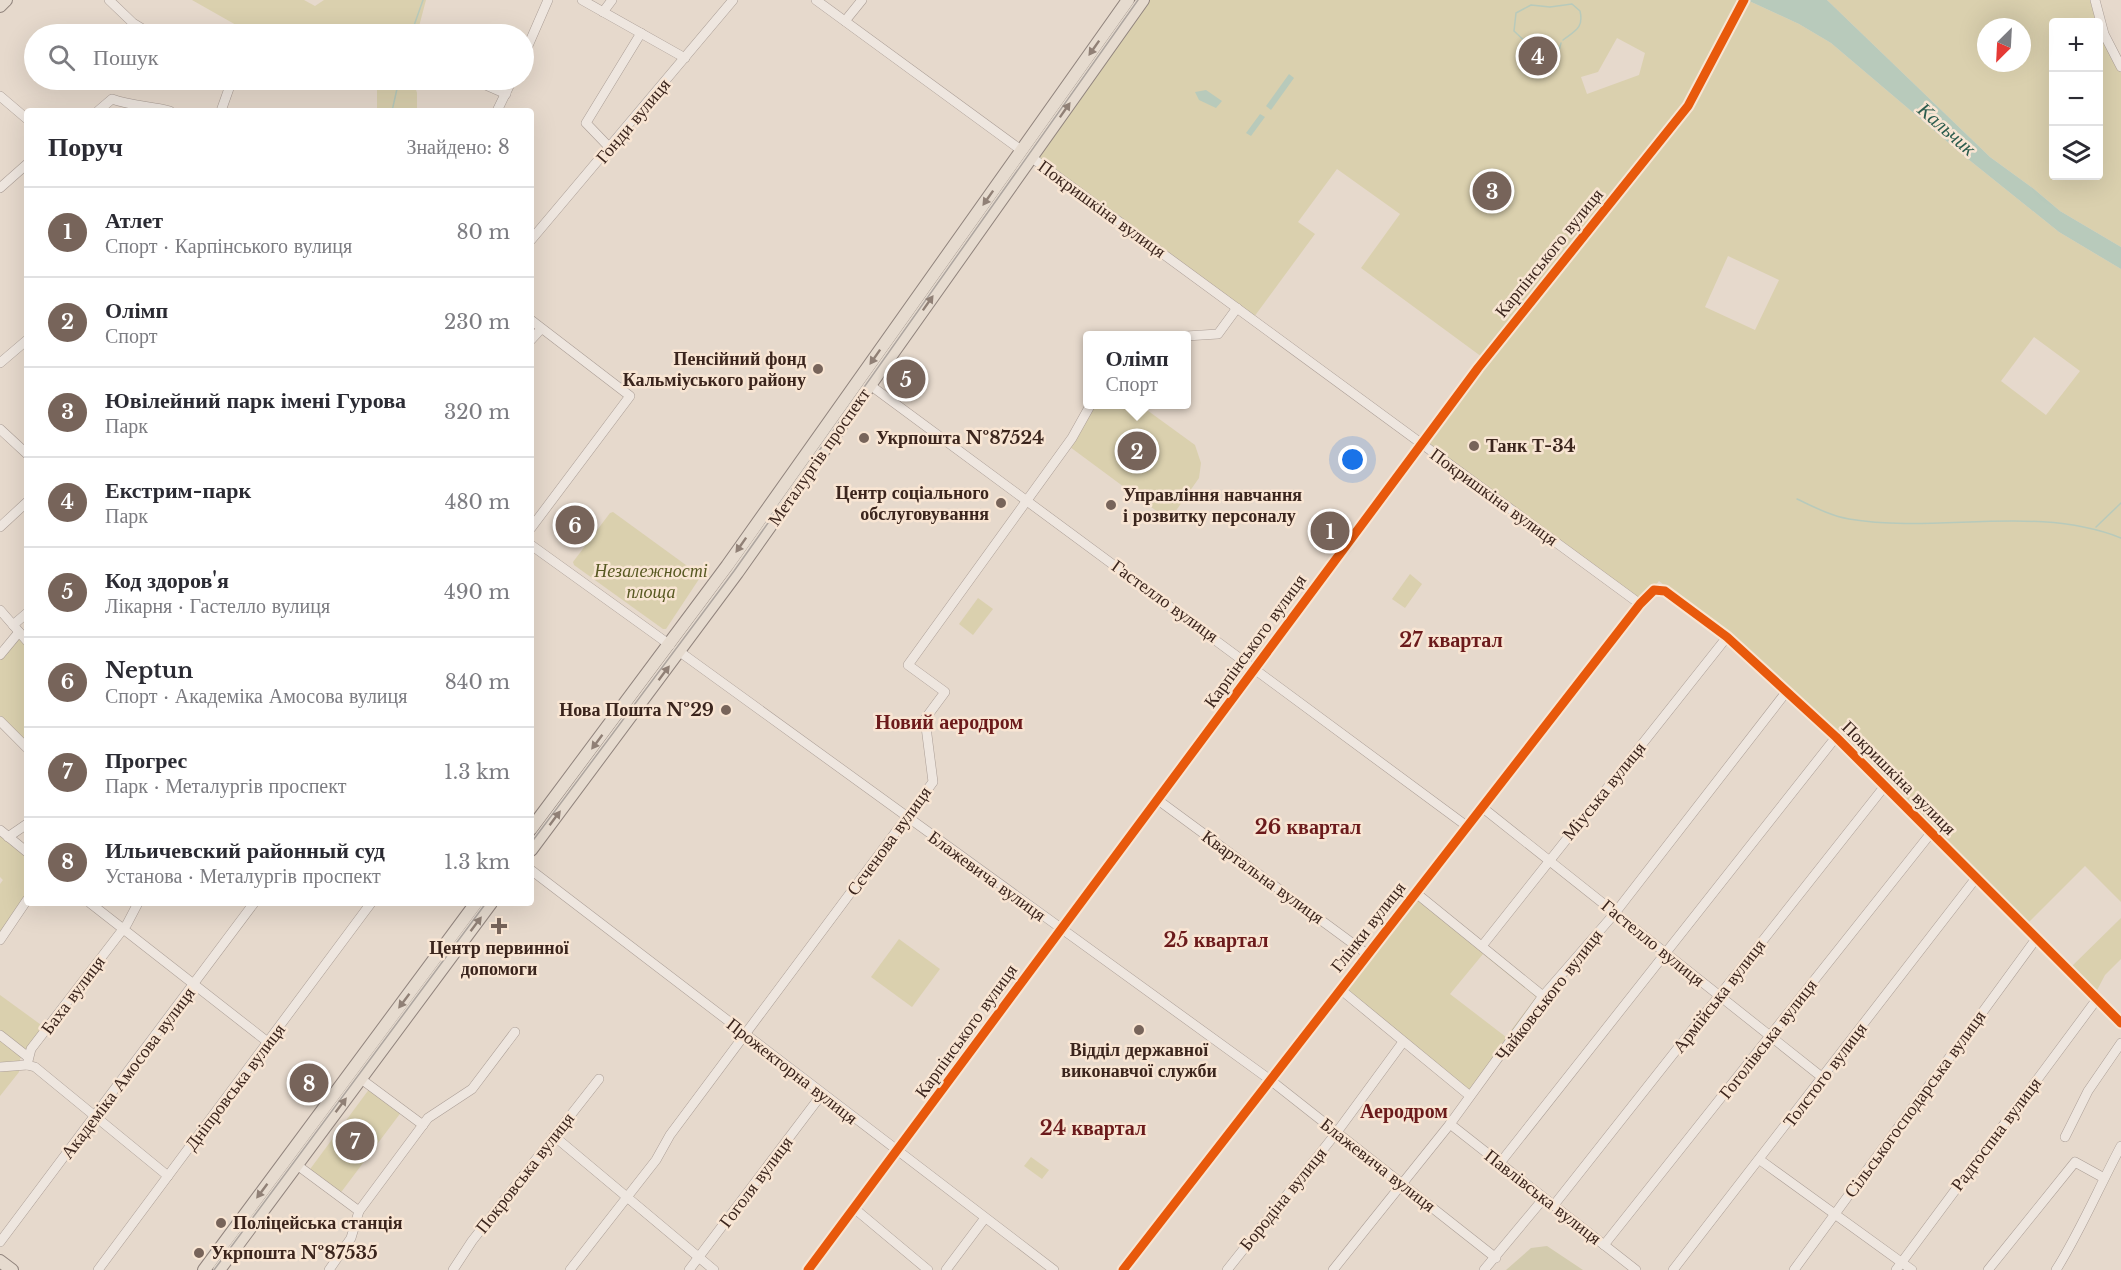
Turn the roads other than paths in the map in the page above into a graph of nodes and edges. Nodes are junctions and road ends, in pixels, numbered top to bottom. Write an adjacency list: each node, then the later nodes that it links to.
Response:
1 (6, 0): 13 (main road)
2 (109, 0): 16 (street)
3 (548, 0): 17 (street)
4 (582, 0): 14 (street)
5 (612, 0): 14 (street)
6 (733, 0): 21 (street, Гонди вулиця)
7 (816, 0): 15 (street, Покришкіна вулиця)
8 (862, 0): 15 (street)
9 (1128, 0): 34 (main road, Металургів проспект, one-way to 34)
10 (1143, 0): 34 (main road, Металургів проспект, one-way to 10)
11 (2095, 0): 19 (street)
12 (1743, 3): 48 (street, Карпінського вулиця)
13 (0, 6)
14 (603, 12): 18 (street)
15 (844, 21): 34 (street, Покришкіна вулиця)
16 (135, 24)
17 (534, 32)
18 (641, 33): 21 (street); 33 (street)
19 (2110, 49): 20 (street); 22 (street)
20 (2121, 50)
21 (685, 58): 33 (street, Гонди вулиця)
22 (2121, 67)
23 (228, 90): 30 (street)
24 (497, 90): 26 (street)
25 (508, 90): 26 (street)
26 (506, 94): 31 (street)
27 (0, 96): 32 (street)
28 (102, 108): 29 (street)
29 (157, 108)
30 (222, 108)
31 (498, 108)
32 (24, 116)
33 (610, 148): 37 (street, Гонди вулиця)
34 (1026, 154): 38 (street, Покришкіна вулиця); 45 (main road, Металургів проспект)
35 (24, 167): 36 (street)
36 (0, 188)
37 (534, 237)
38 (1237, 308): 41 (street); 48 (street, Покришкіна вулиця)
39 (534, 323): 40 (street)
40 (541, 329): 42 (street); 52 (street)
41 (1191, 336)
42 (534, 337)
43 (24, 343): 44 (street)
44 (0, 363)
45 (865, 381): 50 (street, Гастелло вулиця); 61 (main road, Металургів проспект)
46 (1089, 409): 50 (street, Сєченова вулиця)
47 (0, 429): 49 (street)
48 (1422, 443): 55 (street, Покришкіна вулиця); 63 (street, Карпінського вулиця)
49 (24, 451)
50 (1027, 501): 63 (street, Гастелло вулиця); 71 (street, Сєченова вулиця)
51 (24, 505): 53 (street)
52 (534, 524)
53 (0, 527)
54 (534, 547): 61 (street, Блажевича вулиця)
55 (1640, 604): 60 (street, Покришкіна вулиця); 70 (street, Глінки вулиця)
56 (0, 610): 58 (street)
57 (24, 616): 58 (street)
58 (16, 628): 59 (street); 62 (street)
59 (24, 637)
60 (1727, 637): 64 (street, Покришкіна вулиця); 80 (street, Міуська вулиця)
61 (675, 648): 71 (street, Блажевича вулиця); 73 (main road, Металургів проспект, one-way to 73); 78 (main road, Металургів проспект, one-way to 61)
62 (0, 656)
63 (1256, 668): 69 (street, Карпінського вулиця); 74 (street, Гастелло вулиця)
64 (1787, 691): 66 (street, Покришкіна вулиця); 91 (street, Чайковського вулиця)
65 (0, 721): 67 (street)
66 (1836, 737): 68 (street, Покришкіна вулиця); 97 (street)
67 (24, 745)
68 (1884, 787): 76 (street, Покришкіна вулиця); 102 (street, Армійська вулиця)
69 (1158, 800): 93 (street, Карпінського вулиця); 98 (street, Квартальна вулиця)
70 (1483, 807): 74 (street, Глінки вулиця); 80 (street, Гастелло вулиця)
71 (907, 818): 93 (street, Блажевича вулиця); 107 (street, Сєченова вулиця)
72 (24, 826): 77 (street)
73 (534, 826)
74 (1468, 826): 83 (street, Глінки вулиця)
75 (0, 830): 77 (street)
76 (1931, 833): 82 (street, Покришкіна вулиця); 108 (street, Гоголівська вулиця)
77 (8, 837): 79 (street)
78 (534, 846)
79 (24, 850)
80 (1549, 860): 91 (street, Гастелло вулиця); 96 (street, Міуська вулиця)
81 (534, 872): 107 (street, Прожекторна вулиця)
82 (1976, 878): 95 (street, Покришкіна вулиця); 115 (street, Толстого вулиця)
83 (1416, 893): 96 (street); 98 (street, Глінки вулиця)
84 (24, 904): 94 (street)
85 (94, 906): 92 (street)
86 (136, 906): 92 (street, Баха вулиця)
87 (252, 906): 99 (street, Академіка Амосова вулиця)
88 (369, 906): 109 (street, Дніпровська вулиця)
89 (474, 906): 114 (main road, one-way to 114)
90 (489, 906): 114 (main road, one-way to 90)
91 (1615, 913): 97 (street, Гастелло вулиця); 101 (street, Чайковського вулиця)
92 (123, 929): 99 (street); 112 (street, Баха вулиця)
93 (1061, 930): 117 (street, Блажевича вулиця); 127 (street, Карпінського вулиця)
94 (0, 939)
95 (2036, 939): 103 (street, Покришкіна вулиця); 139 (street, Сільськогосподарська вулиця)
96 (1482, 946): 101 (street)
97 (1666, 953): 102 (street, Гастелло вулиця); 130 (street)
98 (1367, 954): 100 (street, Глінки вулиця)
99 (195, 985): 109 (street); 120 (street, Академіка Амосова вулиця)
100 (1340, 989): 110 (street); 117 (street, Глінки вулиця)
101 (1544, 996): 119 (street, Чайковського вулиця)
102 (1719, 996): 108 (street, Гастелло вулиця); 136 (street, Армійська вулиця)
103 (2097, 999): 104 (street, Покришкіна вулиця); 146 (street, Радгоспна вулиця)
104 (2121, 1023)
105 (515, 1032): 122 (street)
106 (0, 1035): 112 (street)
107 (746, 1035): 118 (street, Прожекторна вулиця); 134 (street, Сєченова вулиця)
108 (1770, 1037): 115 (street, Гастелло вулиця); 142 (street, Гоголівська вулиця)
109 (269, 1042): 131 (street, Дніпровська вулиця)
110 (1403, 1042): 119 (street); 123 (street, Бородіна вулиця)
111 (2121, 1043): 125 (street)
112 (28, 1061): 113 (street); 120 (street)
113 (0, 1067)
114 (356, 1076): 122 (street); 129 (main road)
115 (1822, 1078): 128 (street, Толстого вулиця)
116 (599, 1079): 124 (street, Покровська вулиця)
117 (1269, 1079): 123 (street, Блажевича вулиця); 160 (street, Глінки вулиця)
118 (822, 1094): 127 (street, Прожекторна вулиця); 143 (street, Гоголя вулиця)
119 (1470, 1096): 121 (street, Чайковського вулиця)
120 (96, 1116): 131 (street); 141 (street, Академіка Амосова вулиця)
121 (1450, 1124): 130 (street, Павлівська вулиця); 133 (street, Чайковського вулиця)
122 (423, 1125): 138 (street)
123 (1337, 1132): 133 (street, Блажевича вулиця); 161 (street, Бородіна вулиця)
124 (554, 1136): 134 (street); 152 (street, Покровська вулиця)
125 (2066, 1137)
126 (2121, 1146): 132 (street)
127 (898, 1152): 137 (street, Карпінського вулиця); 140 (street, Прожекторна вулиця)
128 (1760, 1160): 139 (street); 165 (street, Толстого вулиця)
129 (292, 1161): 138 (street); 149 (main road, one-way to 149); 150 (main road)
130 (1500, 1163): 135 (street, Павлівська вулиця)
131 (168, 1176): 148 (street, Дніпровська вулиця)
132 (2104, 1178): 168 (street); 169 (street)
133 (1402, 1184): 144 (street, Блажевича вулиця); 162 (street, Чайковського вулиця)
134 (627, 1197): 143 (street); 153 (street, Сєченова вулиця)
135 (1544, 1198): 136 (street, Павлівська вулиця); 144 (street)
136 (1554, 1206): 142 (street, Павлівська вулиця)
137 (855, 1209): 156 (street, Карпінського вулиця); 157 (street)
138 (359, 1211): 151 (street)
139 (1835, 1214): 146 (street); 166 (street, Сільськогосподарська вулиця)
140 (985, 1218): 158 (street); 159 (street, Прожекторна вулиця)
141 (0, 1242)
142 (1604, 1245): 164 (street, Павлівська вулиця)
143 (699, 1257): 154 (street, Гоголя вулиця); 155 (street)
144 (1496, 1258): 163 (street)
145 (0, 1261): 147 (main road)
146 (1899, 1266): 167 (street)
147 (12, 1270)
148 (98, 1270)
149 (204, 1270)
150 (219, 1270)
151 (329, 1270)
152 (453, 1270)
153 (570, 1270)
154 (689, 1270)
155 (714, 1270)
156 (808, 1270)
157 (928, 1270)
158 (946, 1270)
159 (1054, 1270)
160 (1123, 1270)
161 (1227, 1270)
162 (1333, 1270)
163 (1484, 1270)
164 (1636, 1270)
165 (1673, 1270)
166 (1794, 1270)
167 (1912, 1270)
168 (1988, 1270)
169 (2056, 1270)

